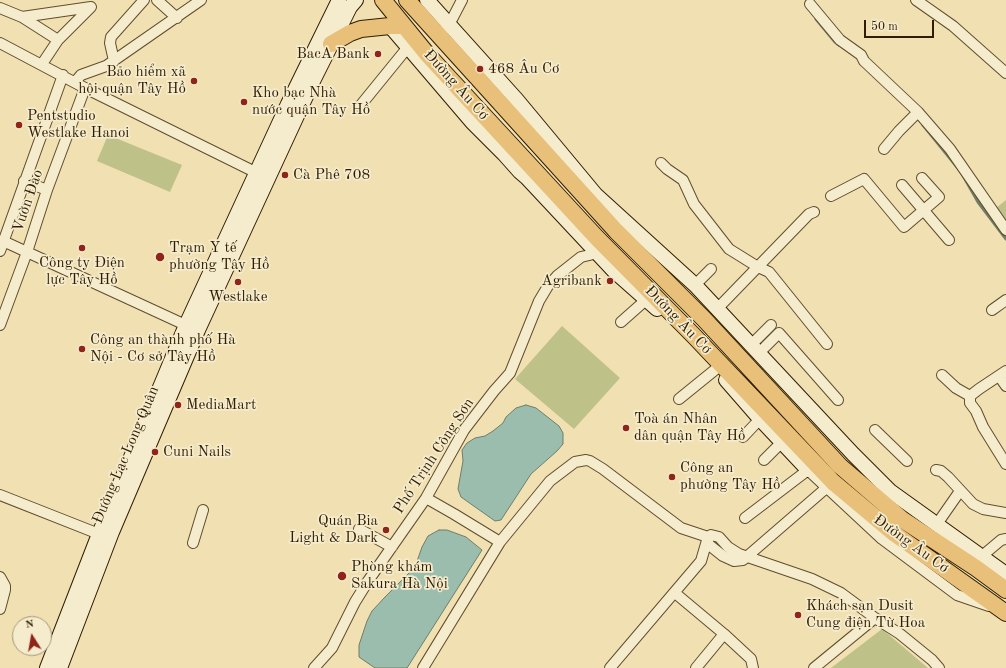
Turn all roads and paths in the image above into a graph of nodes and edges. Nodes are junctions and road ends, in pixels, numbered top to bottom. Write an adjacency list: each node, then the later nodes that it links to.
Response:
1 (144, 0): 21 (street)
2 (157, 0): 14 (street)
3 (201, 0): 14 (street)
4 (339, 0): 31 (main road, Đường Lạc Long Quân)
5 (356, 0): 19 (main road, Đường Lạc Long Quân)
6 (383, 0): 15 (main road, Đường Âu Cơ)
7 (407, 0): 16 (main road, Đường Âu Cơ)
8 (427, 0): 16 (main road, Đường Âu Cơ)
9 (462, 0): 16 (street)
10 (916, 0): 23 (street)
11 (810, 4): 28 (street)
12 (0, 8): 13 (street)
13 (22, 17): 17 (street); 17 (street)
14 (177, 18): 21 (street)
15 (397, 26): 19 (main road); 20 (main road, Đường Âu Cơ); 42 (main road, Đường Âu Cơ)
16 (444, 30): 39 (main road, Đường Âu Cơ); 47 (main road, Đường Âu Cơ)
17 (58, 40): 22 (street)
18 (0, 43): 22 (street)
19 (331, 44): 55 (main road, Đường Lạc Long Quân)
20 (408, 47): 27 (street); 42 (main road, Đường Âu Cơ)
21 (114, 61): 25 (street)
22 (42, 64): 24 (street)
23 (1006, 73)
24 (63, 75): 25 (street); 33 (street, Vườn Đào)
25 (75, 82): 26 (street)
26 (85, 88): 31 (street); 35 (street, Vườn Đào)
27 (360, 106)
28 (918, 112): 29 (street); 40 (street)
29 (884, 148)
30 (661, 163): 45 (street)
31 (255, 172): 55 (main road, Đường Lạc Long Quân)
32 (922, 178): 37 (street)
33 (24, 182): 35 (street); 43 (street, Vườn Đào)
34 (902, 185): 37 (street)
35 (47, 190): 44 (street, Vườn Đào)
36 (831, 196): 37 (street)
37 (924, 210): 41 (street)
38 (814, 212): 45 (street)
39 (610, 225): 42 (main road); 93 (main road, Đường Âu Cơ)
40 (1006, 230)
41 (949, 240)
42 (598, 245): 48 (main road, Đường Âu Cơ); 74 (main road, Đường Âu Cơ); 77 (street, Phố Trịnh Công Sơn)
43 (2, 246): 44 (street)
44 (27, 252): 53 (street, Vườn Đào); 55 (street)
45 (758, 268): 50 (street); 56 (street)
46 (711, 269): 47 (street)
47 (695, 285): 50 (main road, Đường Âu Cơ)
48 (647, 299): 52 (street); 58 (main road, Đường Âu Cơ)
49 (1006, 300): 51 (street)
50 (717, 309): 57 (main road, Đường Âu Cơ)
51 (992, 310)
52 (621, 322)
53 (0, 325)
54 (771, 325): 57 (street)
55 (192, 327): 83 (main road, Đường Lạc Long Quân); 100 (main road, Đường Lạc Long Quân)
56 (827, 344)
57 (754, 350): 64 (street); 81 (main road, Đường Âu Cơ)
58 (716, 369): 63 (street); 65 (main road, Đường Âu Cơ)
59 (942, 374): 62 (street)
60 (1003, 374): 61 (street); 62 (street)
61 (1006, 386)
62 (970, 396): 71 (street)
63 (679, 399)
64 (838, 400)
65 (760, 419): 67 (street); 68 (main road, Đường Âu Cơ)
66 (875, 430): 70 (street)
67 (743, 437)
68 (782, 442): 69 (street); 72 (main road, Đường Âu Cơ)
69 (764, 460)
70 (907, 461)
71 (1006, 464)
72 (808, 470): 74 (street, Đường Âu Cơ); 80 (street)
73 (936, 470): 75 (street)
74 (830, 485): 89 (street); 96 (main road, Đường Âu Cơ)
75 (960, 491): 79 (street); 81 (street)
76 (0, 495): 83 (street)
77 (426, 498): 86 (street); 88 (street, Phố Trịnh Công Sơn)
78 (203, 510): 87 (street)
79 (1006, 513)
80 (745, 518)
81 (936, 524): 90 (main road, Đường Âu Cơ)
82 (359, 529): 88 (street)
83 (99, 534): 99 (main road, Đường Lạc Long Quân)
84 (708, 537): 86 (street); 89 (street); 94 (street)
85 (1006, 539): 90 (street)
86 (500, 542): 102 (street)
87 (193, 543)
88 (392, 547): 101 (street, Phố Trịnh Công Sơn)
89 (747, 556): 97 (street)
90 (982, 556): 91 (main road, Đường Âu Cơ)
91 (1006, 574)
92 (0, 577): 95 (street)
93 (1006, 590)
94 (675, 593): 98 (street); 103 (street)
95 (0, 609)
96 (1004, 611)
97 (875, 618): 106 (street); 107 (street)
98 (724, 634): 104 (street); 105 (street)
99 (47, 668)
100 (60, 668)
101 (314, 668)
102 (423, 668)
103 (610, 668)
104 (696, 668)
105 (753, 668)
106 (814, 668)
107 (940, 668)

